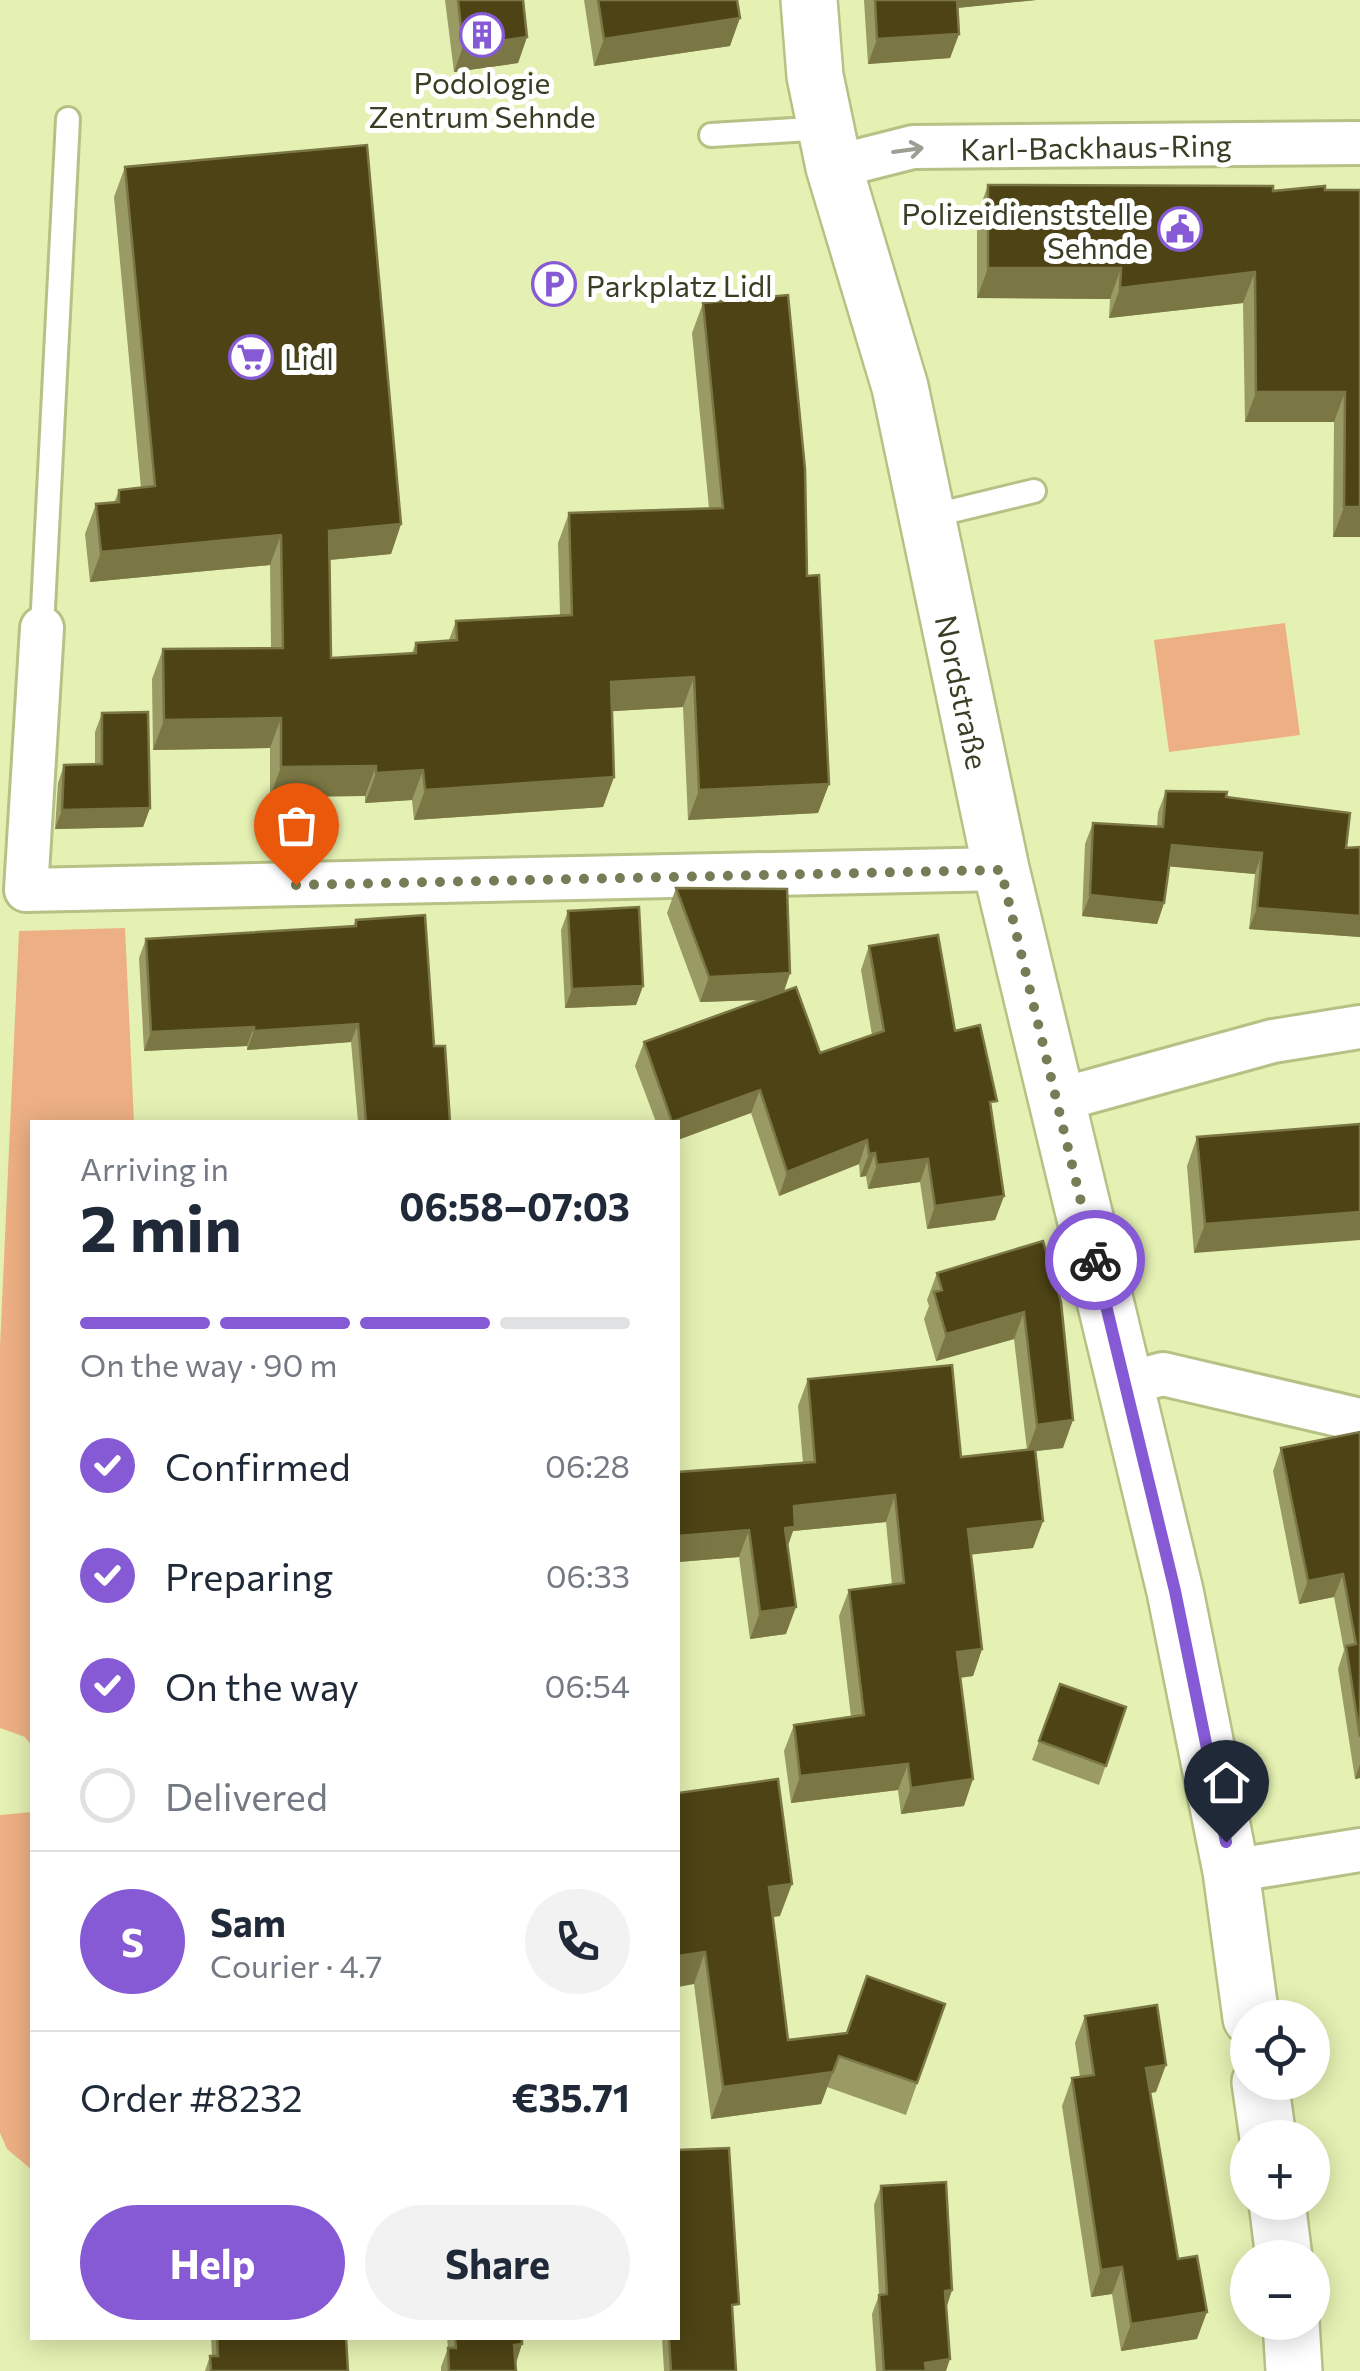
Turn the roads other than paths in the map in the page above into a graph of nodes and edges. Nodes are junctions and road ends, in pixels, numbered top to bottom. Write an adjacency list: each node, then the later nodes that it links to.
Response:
1 (809, 0): 5 (main road, Nordstraße)
2 (68, 120): 8 (lane)
3 (711, 134): 5 (lane)
4 (1360, 142): 5 (street, Karl-Backhaus-Ring, one-way to 4)
5 (830, 147): 7 (main road, Nordstraße)
6 (1034, 491): 7 (lane)
7 (927, 517): 9 (main road, Nordstraße)
8 (42, 628): 9 (street)
9 (1001, 870): 11 (main road, Nordstraße)
10 (1360, 1027): 11 (street)
11 (1055, 1101): 12 (main road, Nordstraße)
12 (1124, 1384): 13 (street); 15 (main road, Nordstraße)
13 (1360, 1420)
14 (1360, 1850): 15 (street)
15 (1231, 1871): 16 (main road, Nordstraße)
16 (1249, 2000)
17 (1292, 2340): 18 (main road)
18 (1294, 2371)

